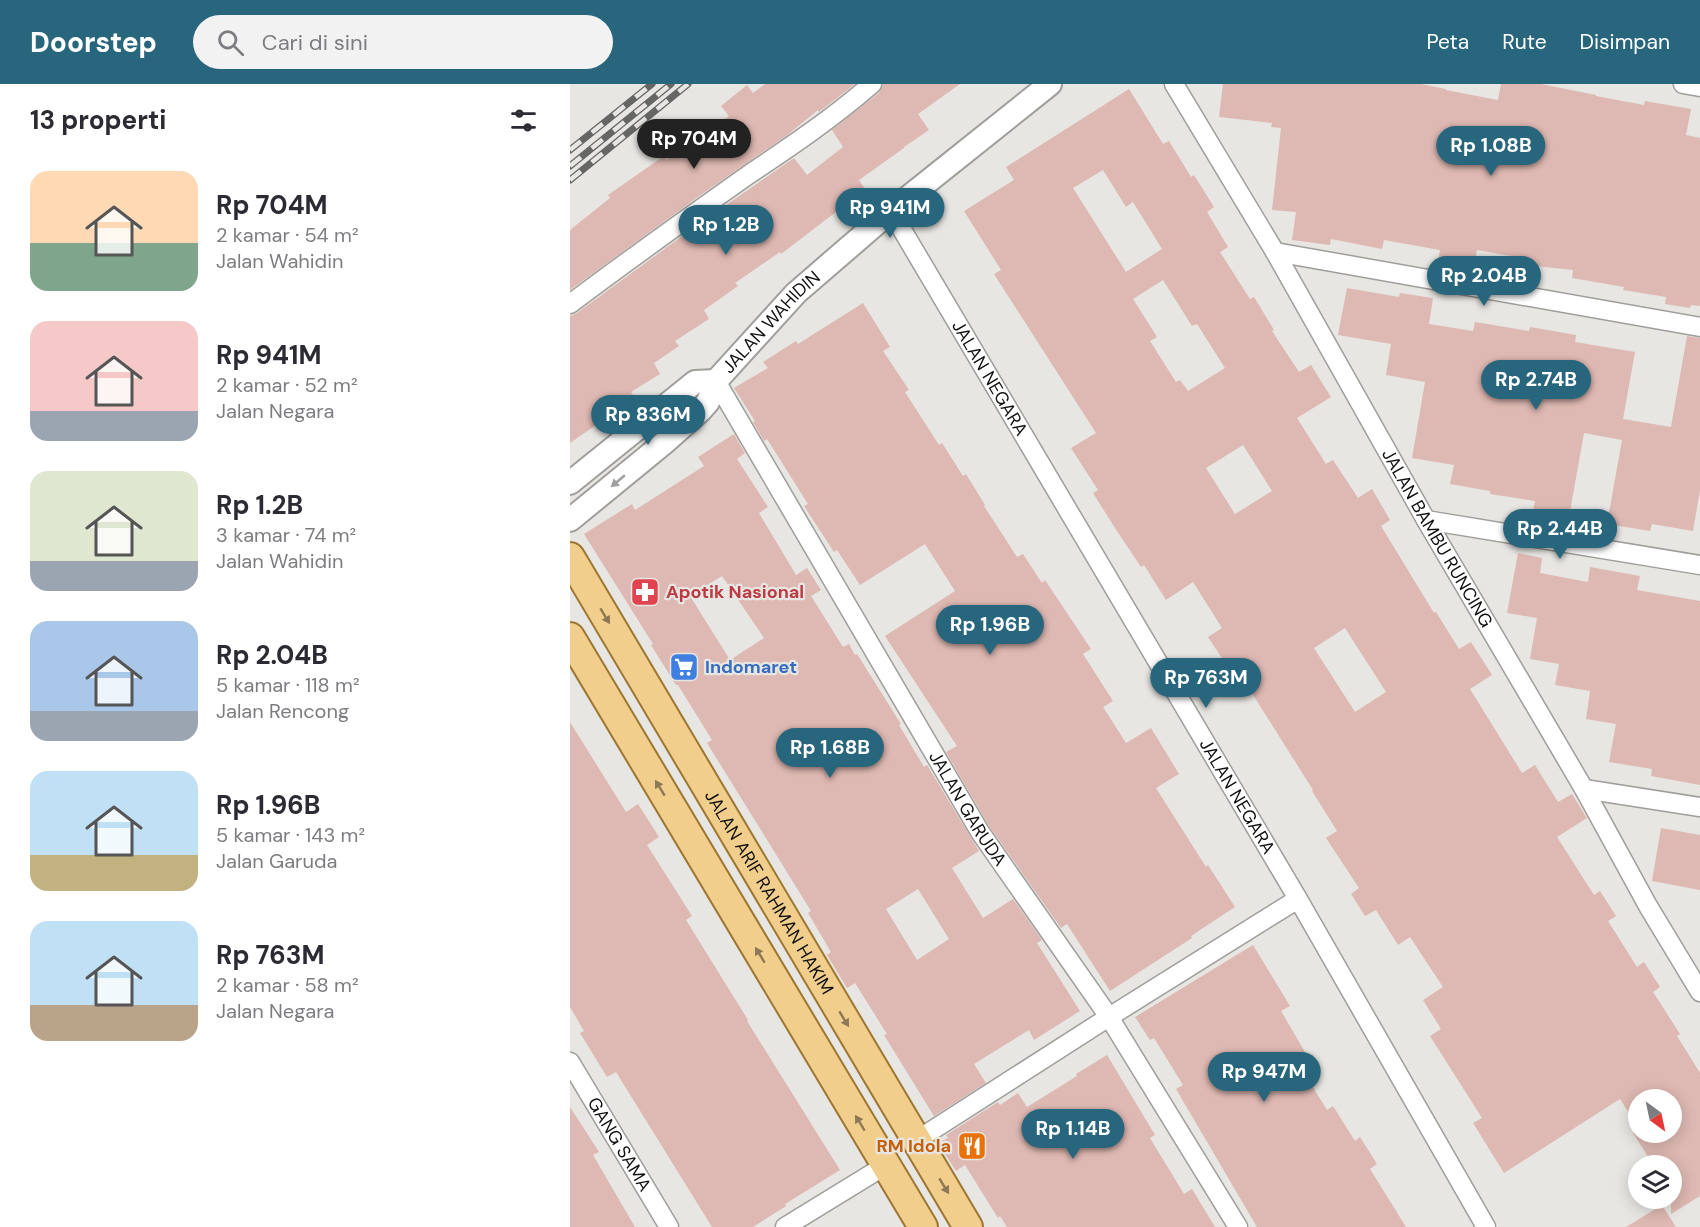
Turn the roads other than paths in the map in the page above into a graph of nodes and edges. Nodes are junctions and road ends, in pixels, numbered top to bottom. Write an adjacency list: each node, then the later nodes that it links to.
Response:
1 (872, 84): 8 (street)
2 (1050, 84): 6 (street, JALAN WAHIDIN)
3 (1174, 84): 7 (street, JALAN BAMBU RUNCING)
4 (1683, 84): 5 (street)
5 (1700, 87)
6 (891, 211): 10 (street, JALAN WAHIDIN); 19 (street, JALAN NEGARA)
7 (1275, 252): 9 (street); 13 (street, JALAN BAMBU RUNCING)
8 (570, 304)
9 (1700, 327)
10 (716, 381): 11 (street, JALAN WAHIDIN); 12 (street, JALAN WAHIDIN, one-way to 12); 21 (street, JALAN GARUDA)
11 (570, 483)
12 (570, 520)
13 (1426, 520): 15 (street); 17 (street, JALAN BAMBU RUNCING)
14 (570, 557): 23 (main road, JALAN ARIF RAHMAN HAKIM, one-way to 23)
15 (1700, 565)
16 (570, 637): 24 (main road, one-way to 16)
17 (1584, 789): 18 (street); 20 (street, JALAN BAMBU RUNCING)
18 (1700, 807)
19 (1298, 898): 21 (street); 30 (street, JALAN NEGARA)
20 (1700, 992)
21 (1109, 1017): 23 (street); 29 (street, JALAN GARUDA)
22 (570, 1062): 25 (street, GANG SAMA)
23 (916, 1140): 28 (main road, JALAN ARIF RAHMAN HAKIM, one-way to 28)
24 (886, 1165): 26 (street); 27 (main road)
25 (669, 1227)
26 (785, 1227)
27 (923, 1227)
28 (968, 1227)
29 (1238, 1227)
30 (1486, 1227)

